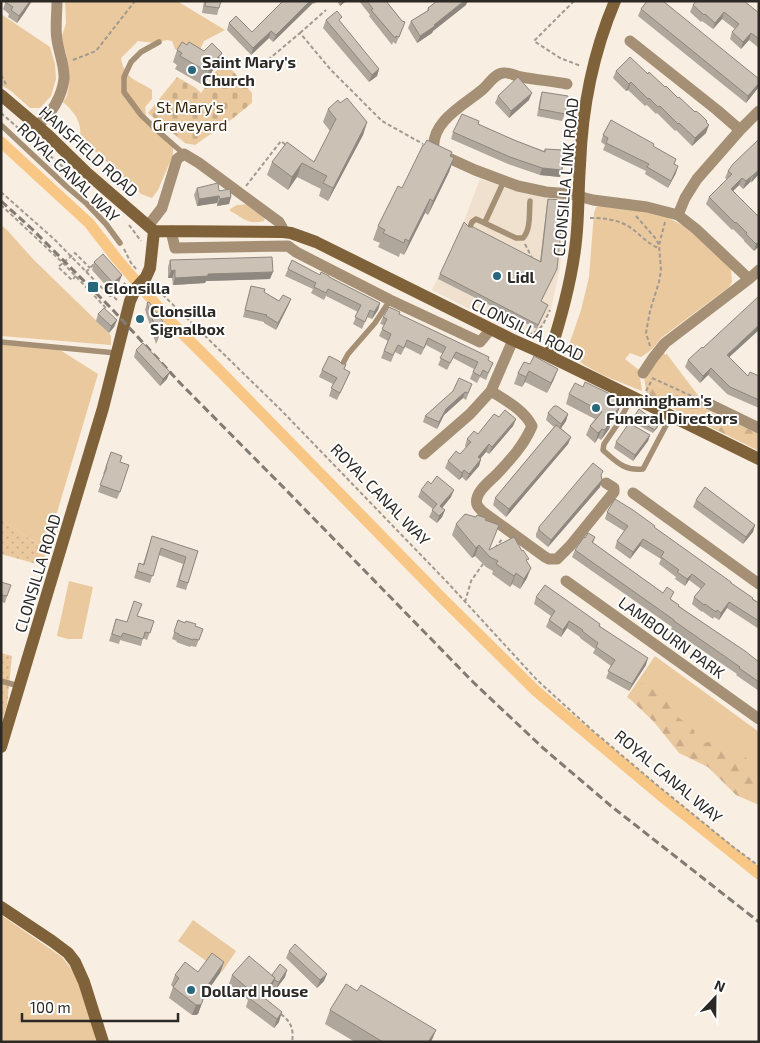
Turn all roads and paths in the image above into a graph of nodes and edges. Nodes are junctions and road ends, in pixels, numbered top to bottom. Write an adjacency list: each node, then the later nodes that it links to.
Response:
1 (57, 1): 10 (street)
2 (135, 1): 10 (path)
3 (574, 1): 11 (path)
4 (615, 1): 11 (main road, CLONSILLA LINK ROAD)
5 (326, 10): 6 (path)
6 (300, 33): 9 (path); 20 (path)
7 (630, 41): 18 (street)
8 (159, 42): 21 (lane)
9 (264, 64)
10 (62, 65): 17 (street)
11 (593, 70): 26 (main road, CLONSILLA LINK ROAD)
12 (567, 84): 20 (street)
13 (1, 95): 17 (main road, HANSFIELD ROAD)
14 (759, 111): 18 (street)
15 (1, 113): 22 (path)
16 (1, 125): 41 (lane, ROYAL CANAL WAY)
17 (37, 125): 35 (main road, HANSFIELD ROAD)
18 (740, 130): 30 (street)
19 (288, 147): 25 (path)
20 (434, 150): 23 (street)
21 (184, 154): 25 (street); 35 (street)
22 (68, 171)
23 (504, 181): 26 (street); 32 (lane)
24 (1, 192): 48 (path)
25 (240, 194): 38 (street)
26 (584, 198): 28 (street); 31 (main road, CLONSILLA LINK ROAD); 31 (path)
27 (530, 201): 39 (lane)
28 (630, 204): 30 (street); 43 (path)
29 (1, 205): 49 (path)
30 (673, 214): 43 (path); 51 (street)
31 (584, 217): 43 (path); 66 (main road, CLONSILLA LINK ROAD)
32 (485, 222): 34 (lane); 39 (lane)
33 (127, 223): 40 (path)
34 (470, 227)
35 (151, 228): 37 (main road, CLONSILLA ROAD); 50 (main road)
36 (220, 231): 37 (main road, CLONSILLA ROAD); 38 (main road, CLONSILLA ROAD); 42 (street)
37 (171, 232): 42 (street)
38 (287, 237): 42 (street); 53 (main road, CLONSILLA ROAD); 58 (street)
39 (523, 238): 44 (path)
40 (142, 242)
41 (120, 243): 50 (path, ROYAL CANAL WAY)
42 (220, 246)
43 (659, 246): 67 (path)
44 (536, 260)
45 (96, 266): 46 (path)
46 (90, 268): 48 (path); 49 (path)
47 (759, 270): 51 (street)
48 (86, 272): 57 (path)
49 (76, 276): 59 (path)
50 (146, 279): 55 (main road); 88 (path, ROYAL CANAL WAY)
51 (749, 279): 67 (street)
52 (108, 280): 54 (path)
53 (398, 283): 58 (street); 60 (main road, CLONSILLA ROAD)
54 (114, 286)
55 (129, 288): 56 (path); 65 (main road, CLONSILLA ROAD)
56 (120, 292)
57 (112, 295)
58 (390, 300): 60 (street); 68 (lane)
59 (105, 310)
60 (491, 329): 63 (main road, CLONSILLA ROAD)
61 (540, 330): 62 (path)
62 (540, 338)
63 (512, 340): 66 (main road, CLONSILLA ROAD); 70 (street)
64 (1, 342): 65 (lane)
65 (117, 353): 90 (main road, CLONSILLA ROAD)
66 (549, 356): 71 (main road, CLONSILLA ROAD)
67 (653, 358): 69 (street)
68 (341, 367)
69 (648, 376): 71 (path); 72 (path)
70 (490, 390): 79 (street); 83 (street)
71 (637, 400): 73 (main road, CLONSILLA ROAD); 74 (lane)
72 (703, 401): 76 (street)
73 (671, 416): 78 (lane); 80 (main road, CLONSILLA ROAD)
74 (619, 420): 75 (lane); 78 (lane)
75 (627, 424)
76 (759, 428)
77 (650, 437): 78 (lane)
78 (658, 441)
79 (424, 454)
80 (759, 459)
81 (606, 483): 83 (street)
82 (634, 493): 87 (street)
83 (508, 531): 84 (path)
84 (490, 554)
85 (484, 562): 88 (path)
86 (566, 581): 91 (street, LAMBOURN PARK)
87 (759, 584)
88 (465, 602): 93 (path, ROYAL CANAL WAY)
89 (1, 681): 90 (lane)
90 (19, 686): 92 (main road, CLONSILLA ROAD)
91 (759, 719)
92 (1, 747)
93 (759, 866)
94 (1, 908): 96 (main road)
95 (281, 1013): 97 (path)
96 (103, 1042)
97 (292, 1042)

